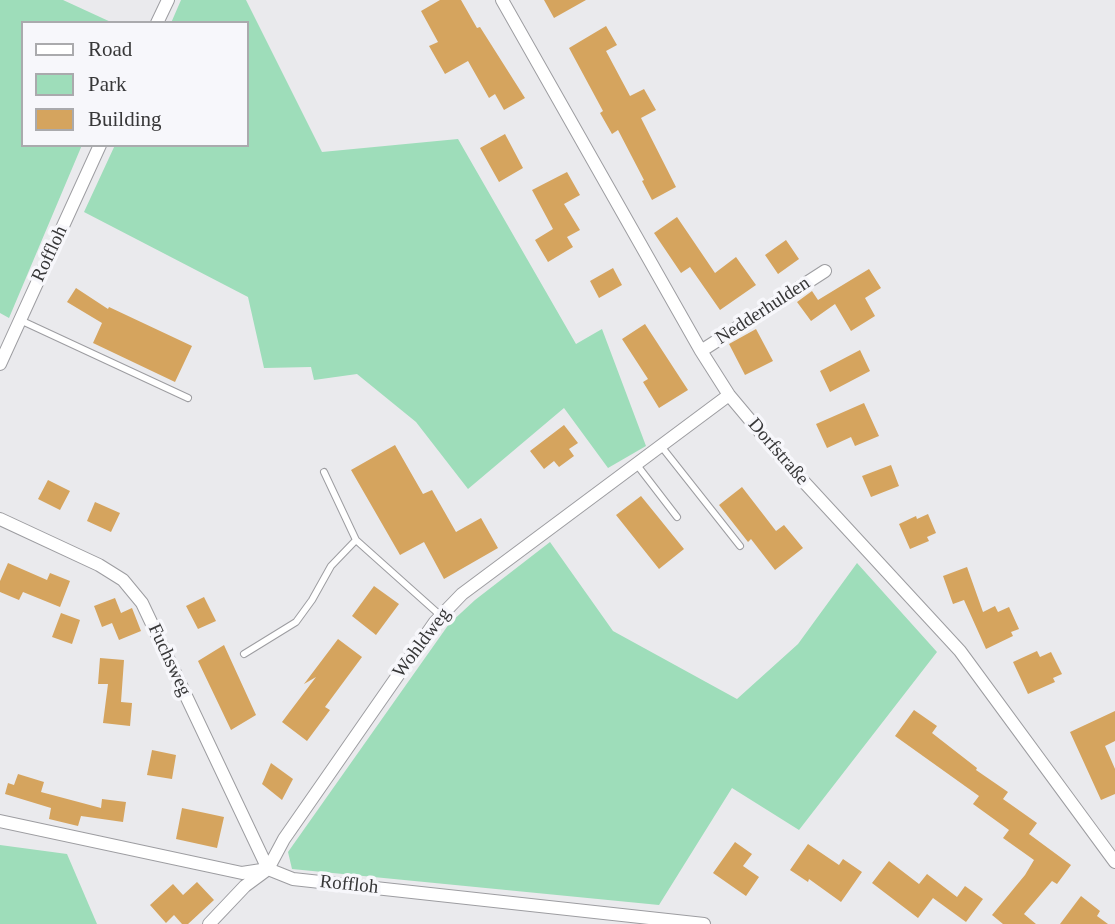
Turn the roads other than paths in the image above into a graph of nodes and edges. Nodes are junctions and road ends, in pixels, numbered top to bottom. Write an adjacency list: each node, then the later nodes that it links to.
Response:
1 (168, 0): 3 (street)
2 (502, 0): 7 (street, Dorfstraße)
3 (158, 21)
4 (99, 147): 6 (street, Roffloh)
5 (825, 271): 7 (street, Nedderhulden)
6 (20, 320): 8 (street, Roffloh); 10 (lane)
7 (701, 351): 9 (street, Dorfstraße)
8 (0, 363)
9 (729, 395): 11 (street, Wohldweg); 21 (street, Dorfstraße)
10 (188, 398)
11 (662, 446): 12 (street, Wohldweg); 17 (lane)
12 (637, 465): 14 (lane); 18 (street, Wohldweg)
13 (324, 472): 16 (lane)
14 (677, 517)
15 (0, 519): 22 (street, Fuchsweg)
16 (356, 540): 18 (lane); 19 (lane)
17 (740, 546)
18 (441, 616): 22 (street, Wohldweg)
19 (244, 654)
20 (0, 821): 22 (street, Roffloh)
21 (1115, 862)
22 (268, 869): 23 (street, Wohldweg); 24 (street, Roffloh)
23 (209, 924)
24 (704, 924)

